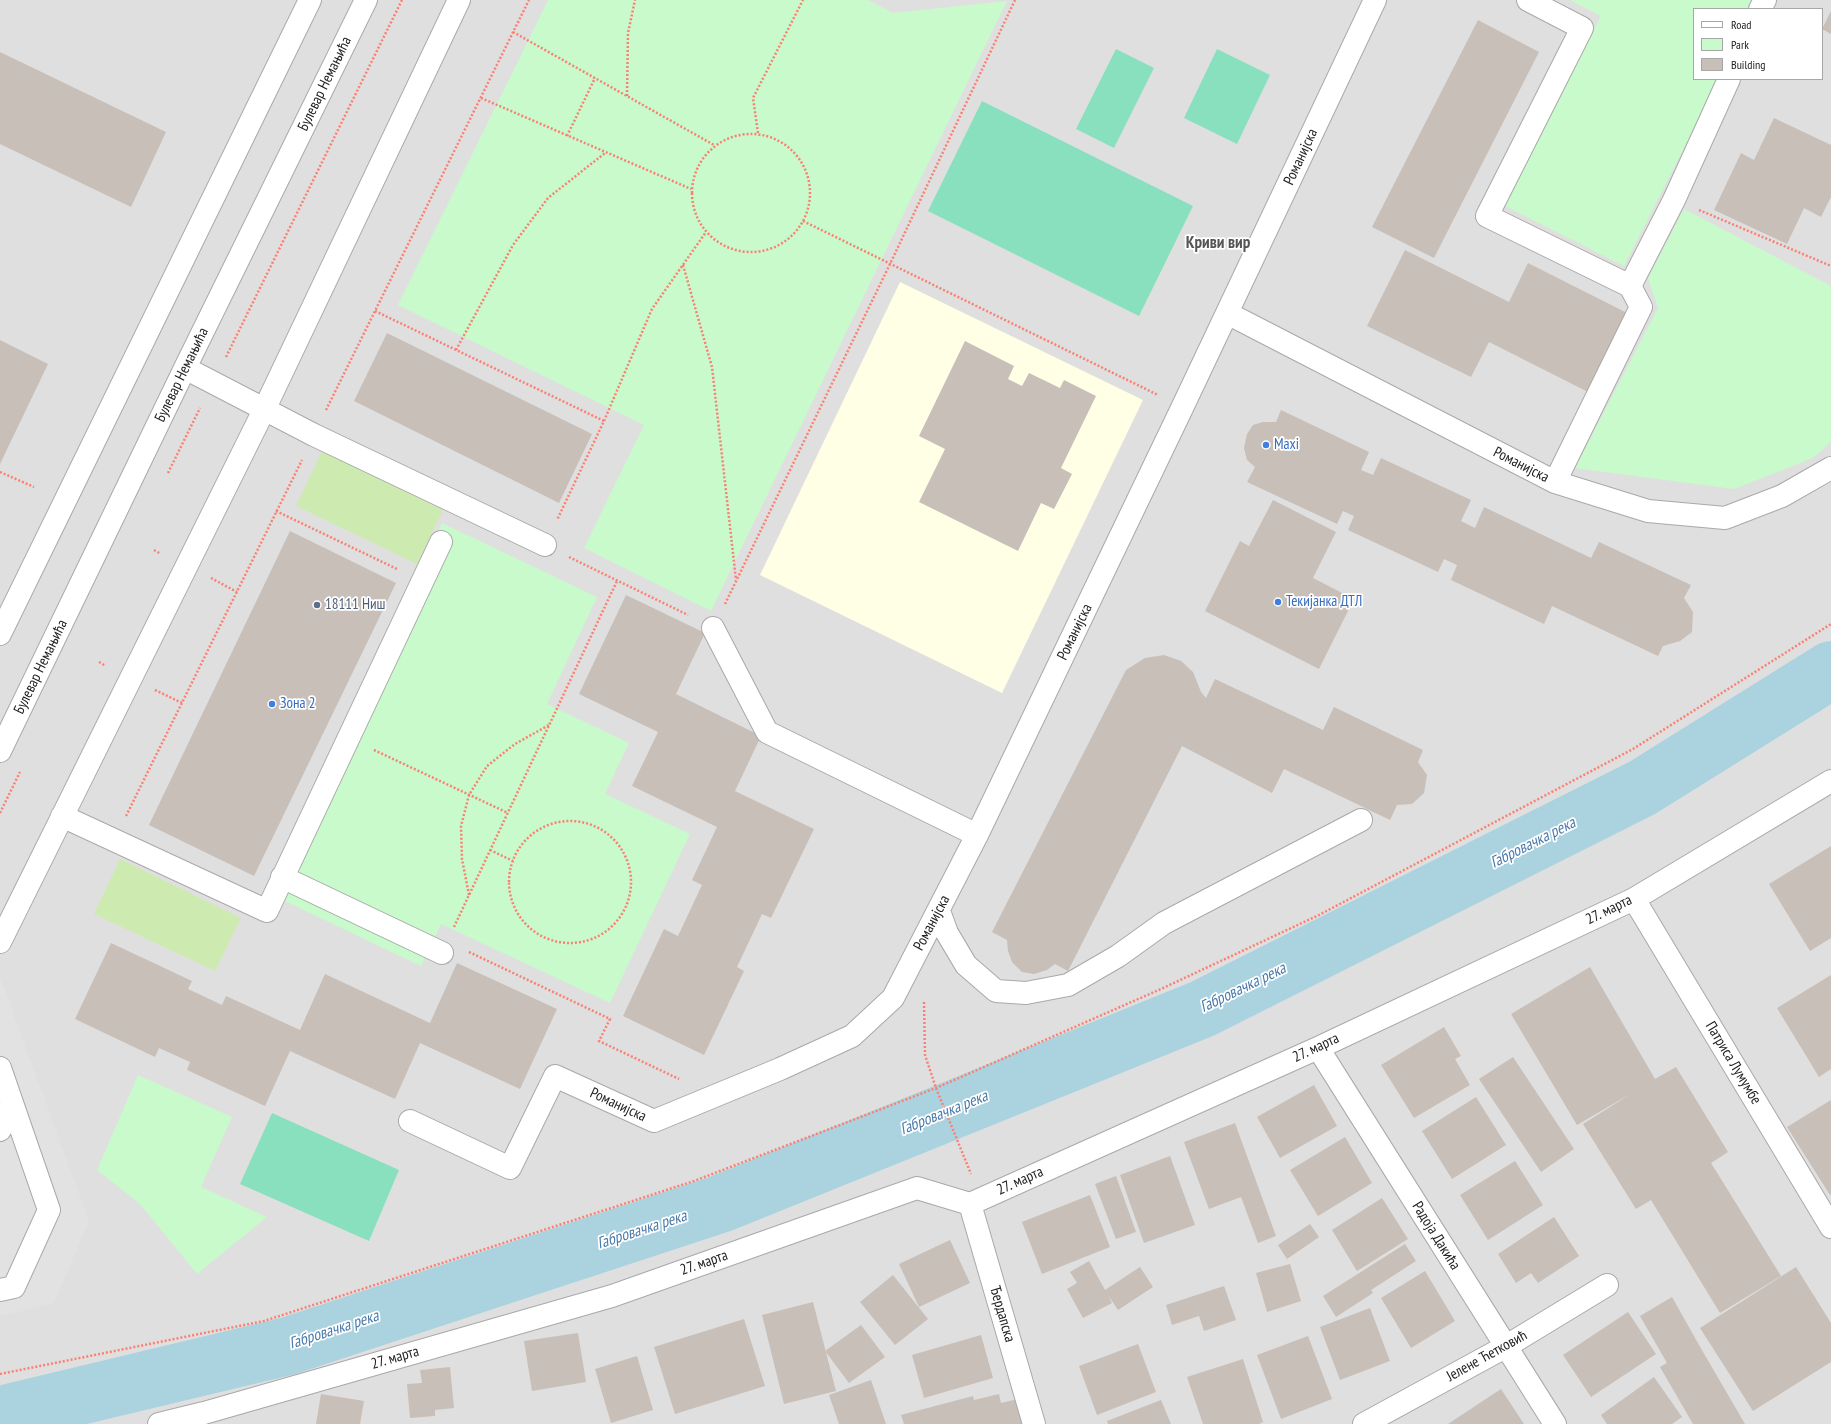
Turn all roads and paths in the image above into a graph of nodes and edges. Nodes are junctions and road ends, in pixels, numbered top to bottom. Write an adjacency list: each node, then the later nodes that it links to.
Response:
1 (310, 0): 45 (street)
2 (366, 0): 29 (street, Булевар Немањића)
3 (459, 0): 31 (street)
4 (635, 0): 12 (path)
5 (803, 0): 14 (path)
6 (1015, 0): 22 (path)
7 (1375, 0): 27 (street, Романијска)
8 (1528, 0): 25 (street)
9 (513, 32): 10 (path)
10 (595, 78): 12 (path); 15 (path)
11 (1729, 80): 19 (street)
12 (627, 96): 16 (path)
13 (480, 98): 15 (path)
14 (758, 133): 16 (path); 20 (path)
15 (567, 136): 17 (path)
16 (714, 145): 18 (path)
17 (605, 152): 18 (path); 28 (path)
18 (691, 190): 21 (path)
19 (1674, 200): 24 (path); 25 (street)
20 (803, 221): 21 (path); 22 (path)
21 (706, 232): 23 (path)
22 (890, 264): 30 (path); 42 (path)
23 (683, 265): 32 (path); 42 (path)
24 (1831, 266)
25 (1630, 286): 35 (street)
26 (375, 311): 28 (path)
27 (1227, 313): 30 (street, Романијска); 35 (street, Романијска)
28 (456, 350): 32 (path)
29 (185, 368): 31 (street); 48 (street, Булевар Немањића)
30 (1183, 406): 54 (street, Романијска)
31 (264, 410): 39 (street); 52 (street)
32 (604, 421): 39 (path)
33 (1831, 468): 35 (street, Романијска)
34 (0, 472): 36 (path)
35 (1555, 482)
36 (34, 487)
37 (276, 511): 40 (path)
38 (442, 542): 47 (street)
39 (545, 545): 41 (path)
40 (402, 571)
41 (617, 581): 44 (path); 46 (path)
42 (736, 581): 44 (path)
43 (1831, 624): 66 (path)
44 (713, 628): 54 (street)
45 (0, 634)
46 (550, 725): 50 (path); 51 (path)
47 (349, 738): 50 (path); 57 (street)
48 (0, 751)
49 (1831, 781): 59 (street, 27. марта)
50 (469, 794): 51 (path); 58 (path)
51 (508, 813): 55 (path)
52 (62, 816): 57 (street); 61 (street)
53 (1361, 820): 60 (street)
54 (977, 835): 60 (street, Романијска)
55 (490, 850): 56 (path); 58 (path)
56 (513, 861): 56 (path)
57 (282, 877): 62 (street)
58 (469, 895): 62 (path)
59 (1634, 899): 64 (street, 27. марта); 73 (street, Патриса Лумумбе)
60 (939, 911): 67 (street, Романијска)
61 (0, 942)
62 (445, 947): 67 (path)
63 (923, 994): 66 (path)
64 (1318, 1048): 72 (street, 27. марта); 76 (street, Радоја Дакића)
65 (0, 1068): 68 (street)
66 (936, 1088): 71 (path); 77 (path)
67 (714, 1096): 69 (street, Романијска)
68 (12, 1104): 70 (street); 75 (street)
69 (410, 1121)
70 (0, 1130)
71 (963, 1154)
72 (970, 1204): 78 (street, 27. марта); 80 (street, Ђердапска)
73 (1831, 1227)
74 (1607, 1285): 76 (street, Јелене Ћетковић)
75 (0, 1290)
76 (1505, 1347): 81 (street, Јелене Ћетковић); 82 (street, Радоја Дакића)
77 (0, 1374)
78 (205, 1419): 79 (street, 27. марта)
79 (159, 1424)
80 (1034, 1424)
81 (1364, 1424)
82 (1555, 1424)

